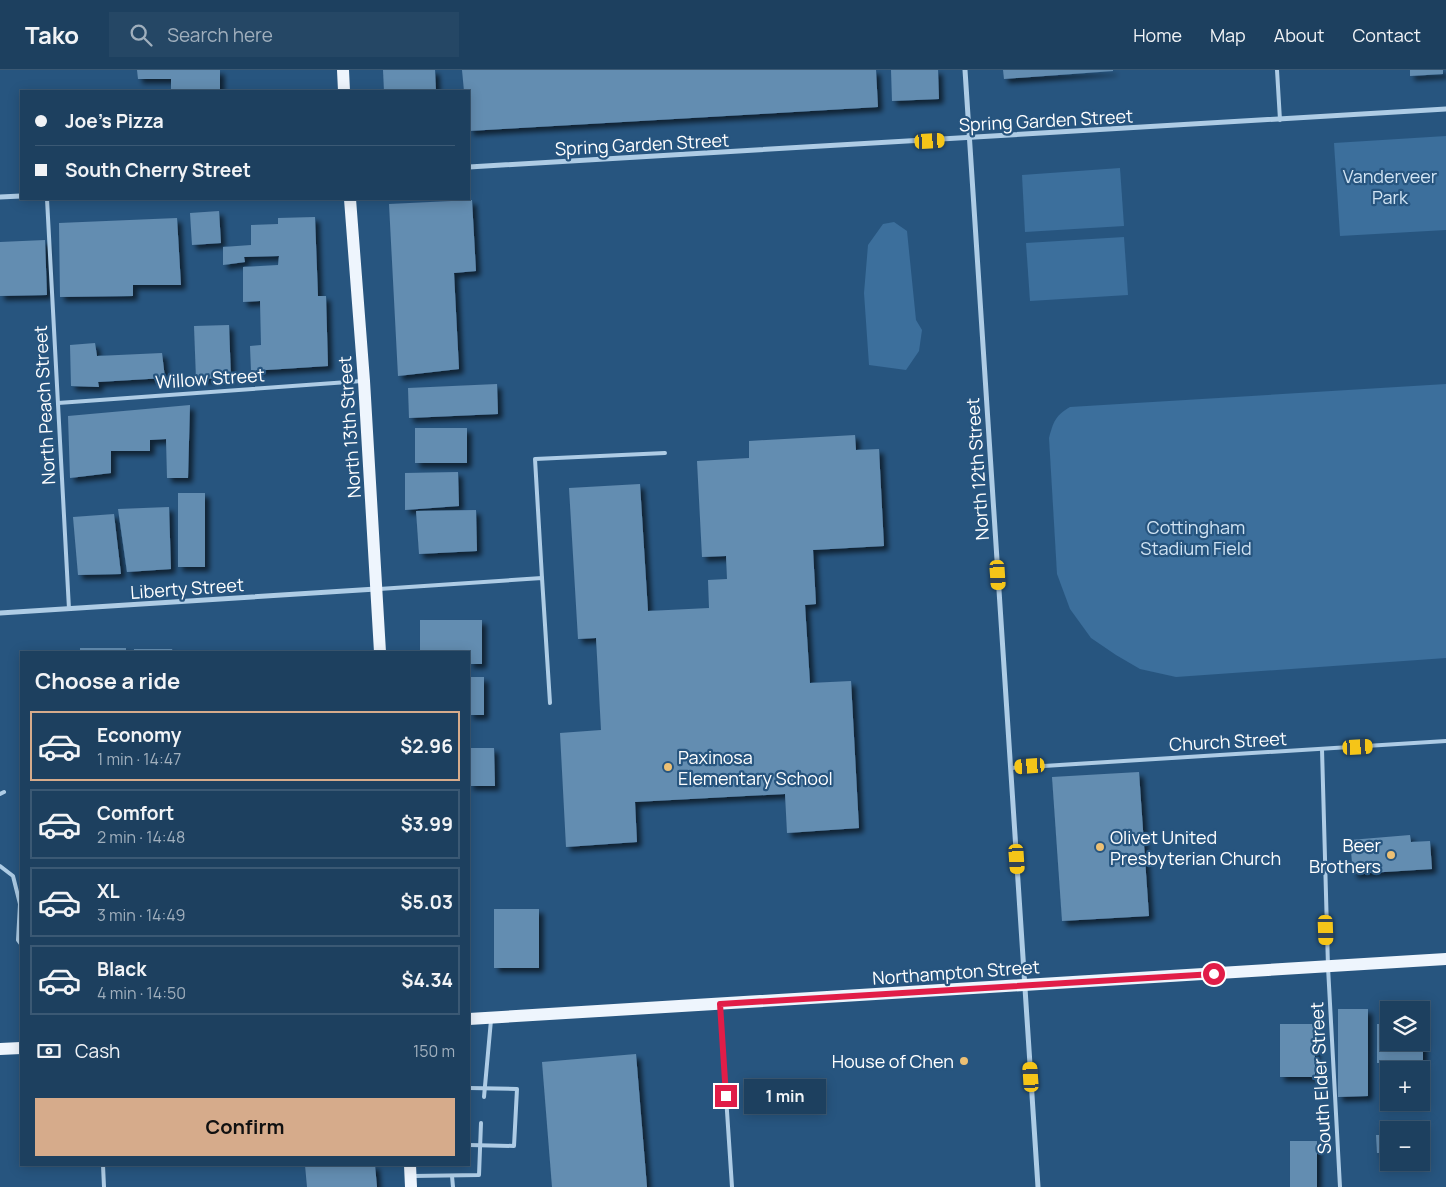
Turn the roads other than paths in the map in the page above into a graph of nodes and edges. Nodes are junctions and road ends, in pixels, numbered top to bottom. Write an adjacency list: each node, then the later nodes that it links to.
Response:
1 (343, 70): 4 (main road)
2 (965, 70): 7 (street, North 12th Street)
3 (1277, 70): 6 (lane)
4 (344, 90)
5 (1446, 110): 6 (street, Spring Garden Street)
6 (1280, 120): 7 (street, Spring Garden Street)
7 (969, 138): 8 (street, Spring Garden Street); 24 (street, North 12th Street)
8 (470, 167)
9 (20, 196): 10 (street)
10 (0, 197)
11 (47, 200): 14 (lane, North Peach Street)
12 (350, 200): 13 (main road, North 13th Street)
13 (364, 381): 14 (lane, Willow Street); 17 (main road, North 13th Street)
14 (58, 403): 18 (lane, North Peach Street)
15 (665, 453): 16 (lane)
16 (542, 578): 17 (lane); 21 (lane)
17 (376, 589): 18 (street, Liberty Street); 20 (main road, North 13th Street)
18 (69, 609): 19 (street, Liberty Street)
19 (0, 613)
20 (380, 651)
21 (550, 703)
22 (1446, 742): 23 (lane, Church Street)
23 (1322, 749): 24 (lane, Church Street); 30 (lane, South Elder Street)
24 (1011, 768): 31 (street, North 12th Street)
25 (0, 866): 26 (lane)
26 (20, 904)
27 (20, 904): 28 (lane)
28 (20, 943)
29 (1446, 959): 30 (main road, Northampton Street)
30 (1328, 967): 31 (main road, Northampton Street); 50 (lane, South Elder Street)
31 (1026, 985): 32 (main road, Northampton Street); 49 (street, North 12th Street)
32 (720, 1004): 33 (main road, Northampton Street); 48 (lane)
33 (491, 1018): 34 (main road, Northampton Street); 38 (lane)
34 (470, 1020)
35 (20, 1048): 36 (main road)
36 (0, 1049)
37 (470, 1088): 38 (lane)
38 (485, 1088): 39 (lane); 42 (lane)
39 (484, 1097)
40 (481, 1123): 42 (lane)
41 (470, 1145): 42 (lane)
42 (479, 1145): 45 (lane)
43 (103, 1166): 46 (lane)
44 (411, 1176): 45 (lane)
45 (452, 1176): 47 (lane)
46 (104, 1187)
47 (453, 1187)
48 (732, 1187)
49 (1038, 1187)
50 (1340, 1187)

